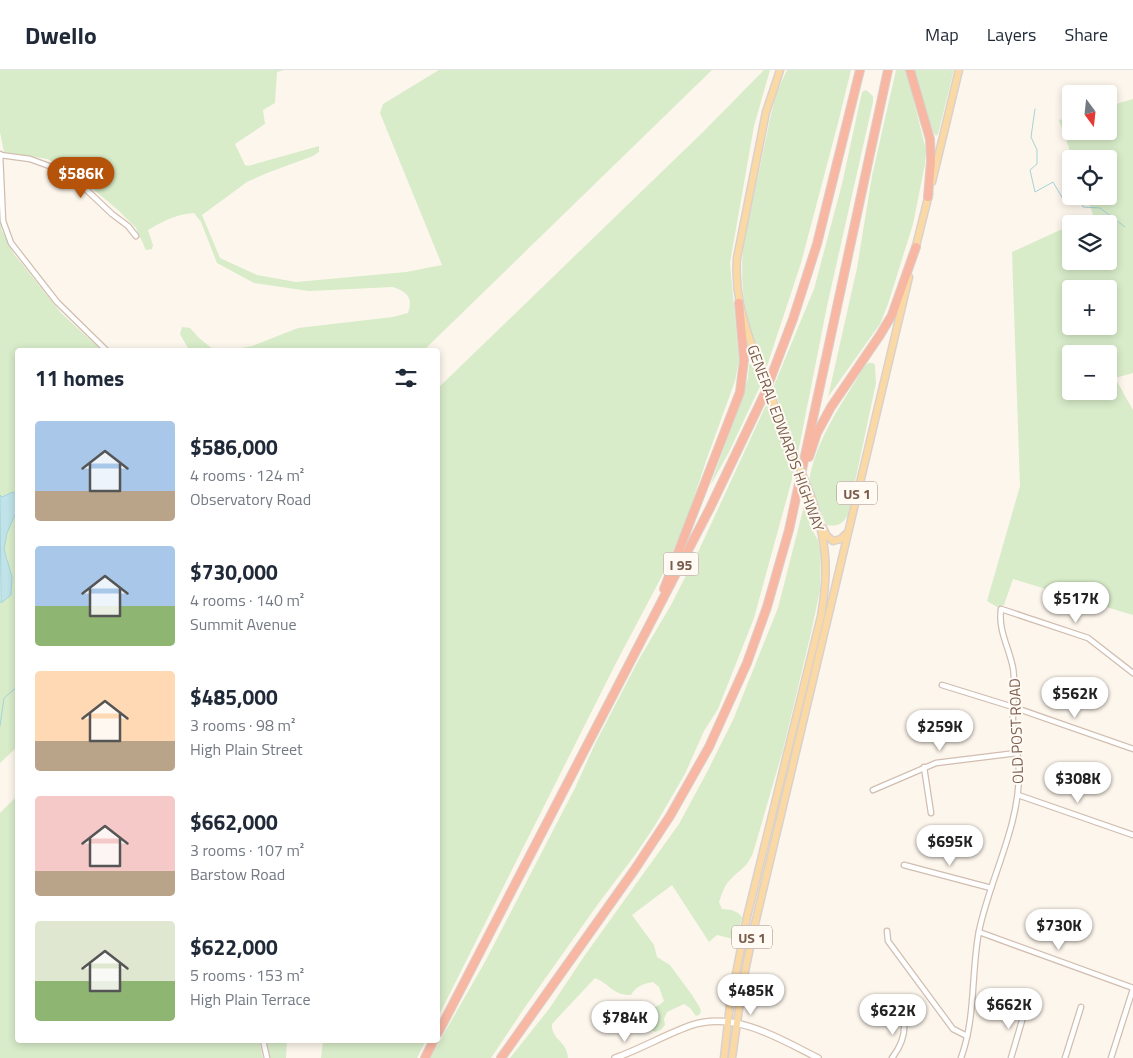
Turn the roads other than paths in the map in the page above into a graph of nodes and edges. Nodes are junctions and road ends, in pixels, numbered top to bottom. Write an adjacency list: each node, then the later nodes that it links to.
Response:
1 (780, 70): 10 (main road, GENERAL EDWARDS HIGHWAY / US 1)
2 (860, 70): 15 (highway, I 95)
3 (888, 70): 12 (highway)
4 (910, 70): 7 (highway)
5 (959, 70): 7 (main road, GENERAL EDWARDS HIGHWAY / US 1)
6 (0, 154): 8 (street); 11 (street)
7 (928, 197): 9 (main road, GENERAL EDWARDS HIGHWAY / US 1)
8 (136, 236)
9 (916, 247): 12 (highway); 14 (main road, GENERAL EDWARDS HIGHWAY / US 1)
10 (738, 303): 13 (main road, GENERAL EDWARDS HIGHWAY / US 1, bridge); 15 (highway)
11 (104, 348)
12 (801, 475): 42 (highway)
13 (816, 513): 14 (main road); 34 (main road, GENERAL EDWARDS HIGHWAY / US 1)
14 (849, 528): 35 (main road, GENERAL EDWARDS HIGHWAY / US 1)
15 (656, 611): 36 (highway, I 95)
16 (1133, 673): 18 (street, OLD POST ROAD)
17 (942, 685): 18 (street)
18 (1013, 707): 19 (street); 20 (street, OLD POST ROAD)
19 (1133, 749)
20 (1018, 753): 21 (street); 23 (street, OLD POST ROAD)
21 (924, 767): 22 (street); 24 (street)
22 (873, 790)
23 (1018, 795): 25 (street); 27 (street, OLD POST ROAD)
24 (931, 813)
25 (1133, 835)
26 (904, 865): 27 (street)
27 (991, 888): 29 (street, OLD POST ROAD)
28 (887, 931): 37 (street)
29 (979, 932): 30 (street); 37 (street, OLD POST ROAD)
30 (1133, 989): 51 (street)
31 (1026, 1007): 49 (street)
32 (1081, 1007): 50 (street)
33 (903, 1016): 47 (street)
34 (728, 1021): 35 (main road); 43 (main road); 44 (main road, US 1)
35 (737, 1022): 45 (main road, US 1); 46 (main road)
36 (440, 1029)
37 (967, 1036): 48 (street, OLD POST ROAD)
38 (264, 1043): 40 (street)
39 (432, 1043): 41 (highway)
40 (267, 1058)
41 (424, 1058)
42 (501, 1058)
43 (615, 1058)
44 (724, 1058)
45 (732, 1058)
46 (818, 1058)
47 (892, 1058)
48 (960, 1058)
49 (1011, 1058)
50 (1065, 1058)
51 (1111, 1058)

